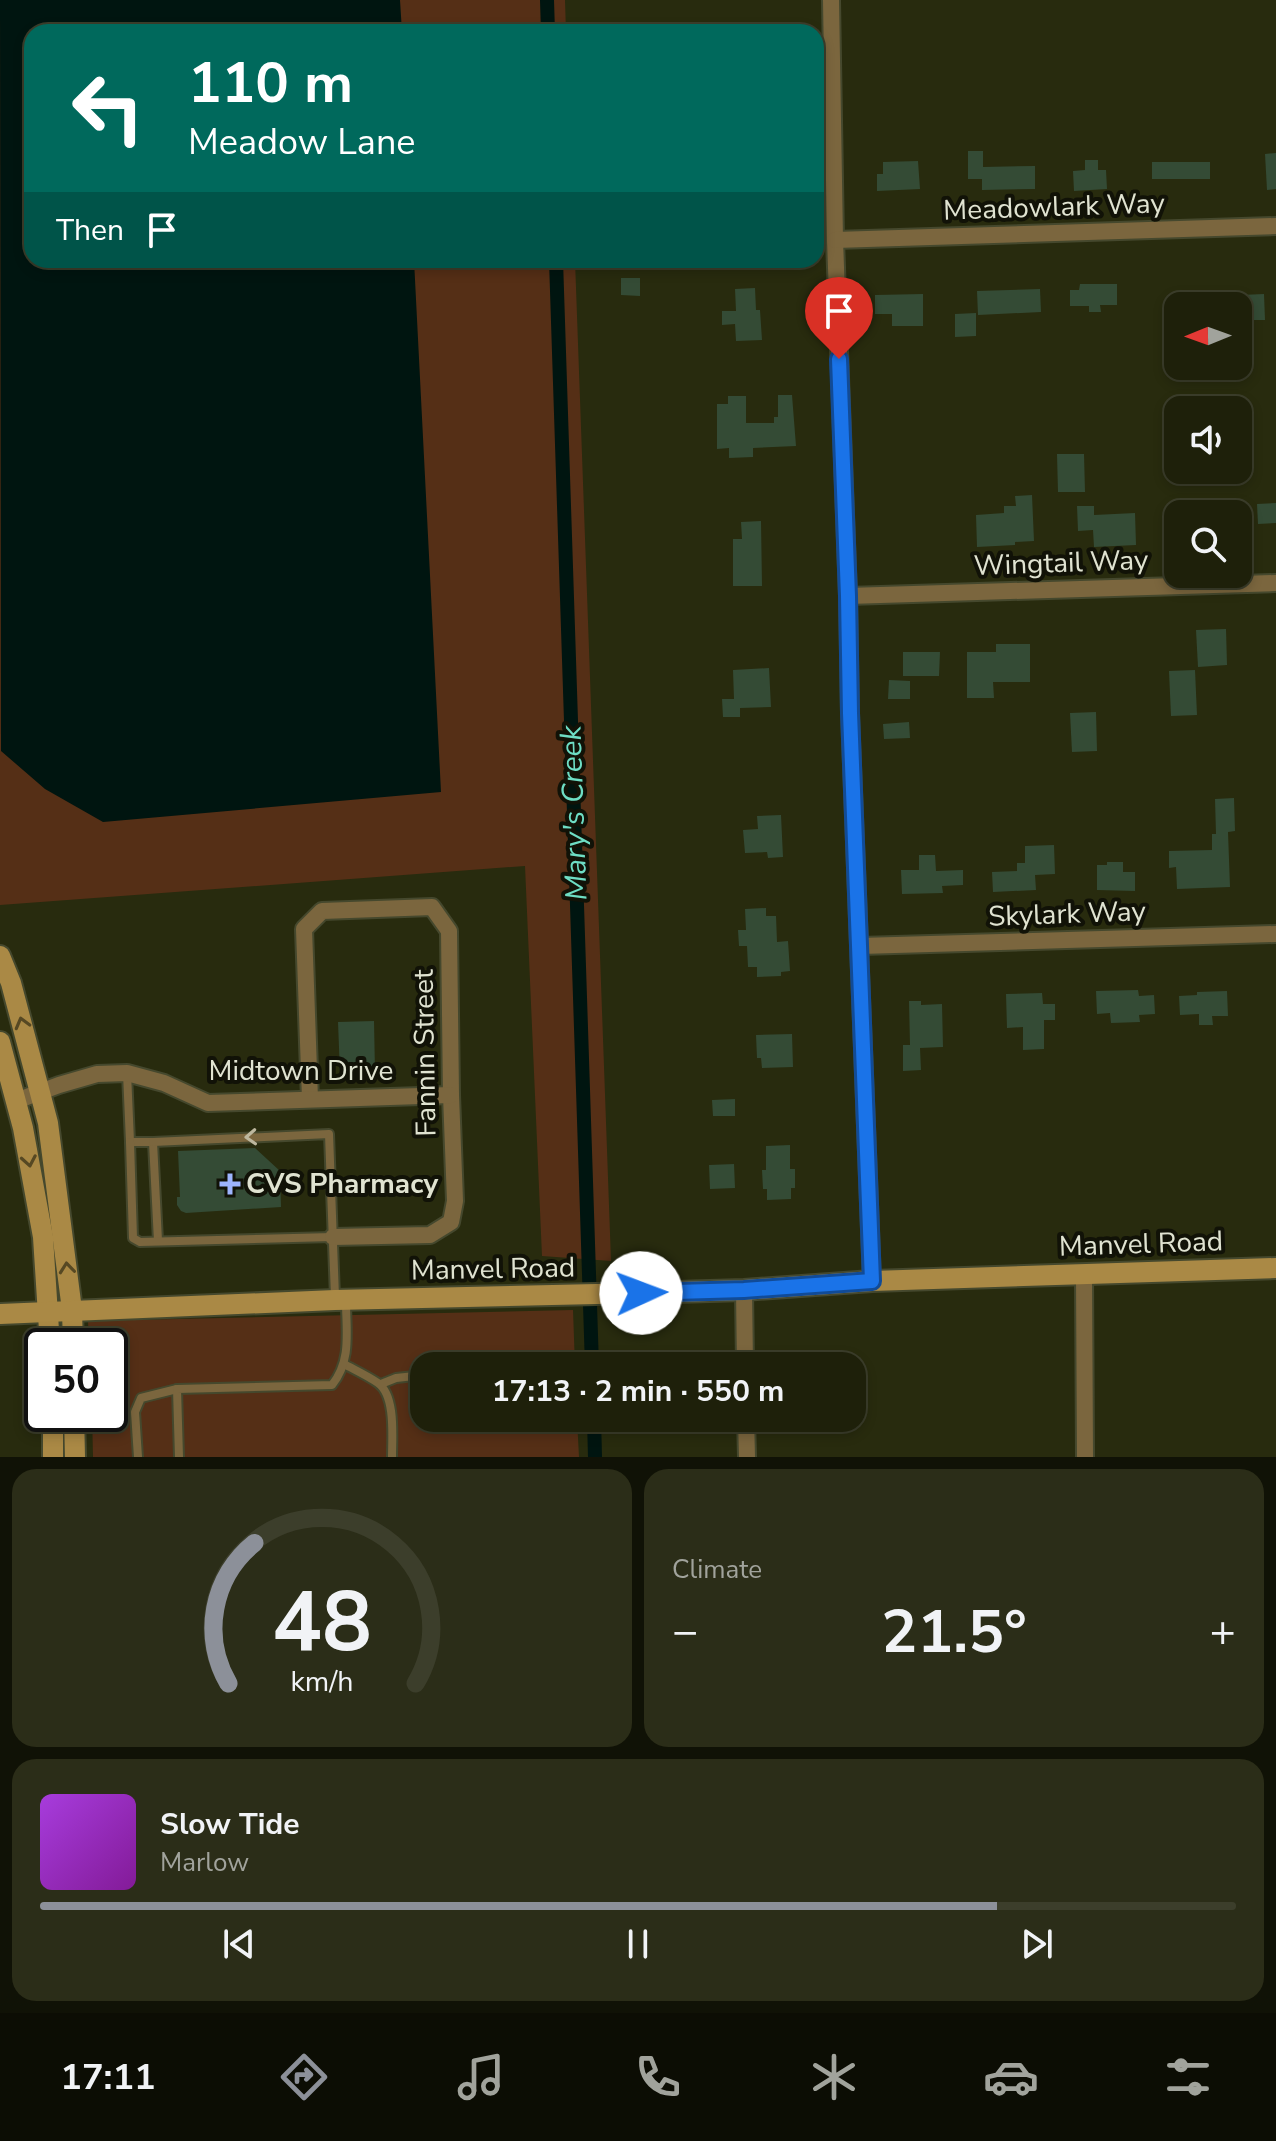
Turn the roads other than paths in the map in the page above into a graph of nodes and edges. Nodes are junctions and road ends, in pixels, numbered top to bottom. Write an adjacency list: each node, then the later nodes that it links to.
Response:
1 (831, 0): 3 (street)
2 (1276, 226): 3 (street, Meadowlark Way)
3 (835, 240): 5 (street)
4 (1276, 583): 5 (street, Wingtail Way)
5 (848, 596): 7 (street)
6 (1276, 934): 7 (street, Skylark Way)
7 (860, 946): 21 (street)
8 (0, 956): 11 (main road, one-way to 8)
9 (0, 1042): 14 (main road)
10 (127, 1073): 11 (street, Midtown Drive); 13 (street, Midtown Drive); 15 (lane)
11 (40, 1092): 14 (street, Midtown Drive); 24 (main road, one-way to 11)
12 (451, 1095): 13 (street, Midtown Drive); 13 (street, Fannin Street); 17 (street, Fannin Street)
13 (310, 1099)
14 (16, 1101): 25 (main road, one-way to 25)
15 (130, 1142): 16 (lane); 18 (lane)
16 (153, 1142): 17 (lane, one-way to 16); 18 (lane)
17 (333, 1237): 18 (lane); 23 (lane)
18 (158, 1241)
19 (1276, 1268): 20 (main road, Manvel Road)
20 (1084, 1274): 21 (main road, Manvel Road); 43 (street)
21 (872, 1281): 22 (main road, Manvel Road)
22 (744, 1290): 23 (main road, Manvel Road); 29 (street)
23 (341, 1300): 24 (main road, Manvel Road); 30 (lane)
24 (72, 1310): 25 (main road, Manvel Road); 28 (main road)
25 (48, 1312): 26 (main road, Manvel Road); 27 (main road)
26 (0, 1314)
27 (49, 1328)
28 (72, 1328)
29 (745, 1352)
30 (344, 1364): 32 (lane); 33 (lane)
31 (410, 1376): 32 (lane)
32 (381, 1384): 41 (lane)
33 (177, 1389): 39 (lane); 40 (lane)
34 (53, 1432): 37 (main road)
35 (74, 1432): 38 (main road)
36 (746, 1432): 42 (street)
37 (53, 1457)
38 (75, 1457)
39 (138, 1457)
40 (179, 1457)
41 (392, 1457)
42 (747, 1457)
43 (1085, 1457)

